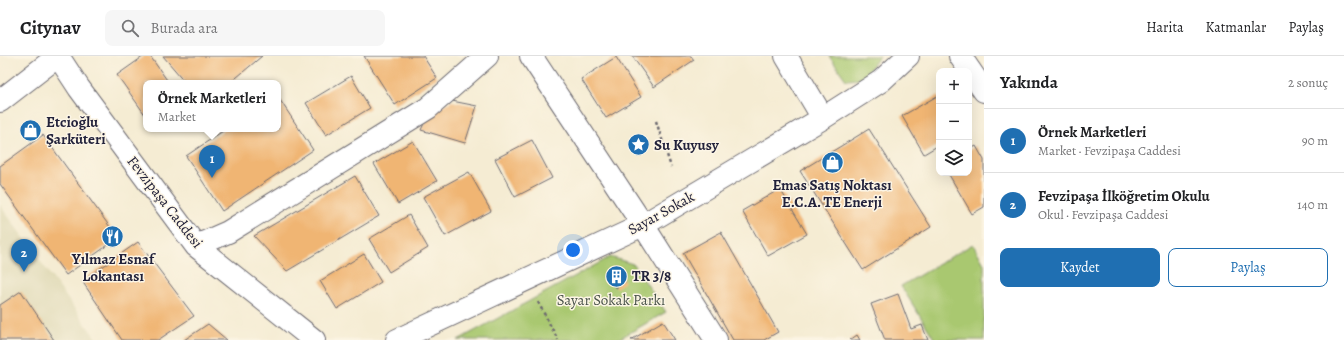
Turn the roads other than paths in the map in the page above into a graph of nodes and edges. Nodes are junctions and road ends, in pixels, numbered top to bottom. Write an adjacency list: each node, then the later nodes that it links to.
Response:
1 (58, 56): 8 (street); 11 (street, Fevzipaşa Caddesi)
2 (487, 56): 11 (street)
3 (531, 56): 10 (street)
4 (786, 56): 9 (street)
5 (908, 56): 9 (street, Sayar Sokak)
6 (960, 56): 7 (street)
7 (984, 91)
8 (0, 102)
9 (823, 118): 10 (street, Sayar Sokak)
10 (644, 225): 13 (street, Sayar Sokak); 14 (street)
11 (196, 246): 12 (street, Fevzipaşa Caddesi)
12 (314, 340)
13 (397, 340)
14 (716, 340)

